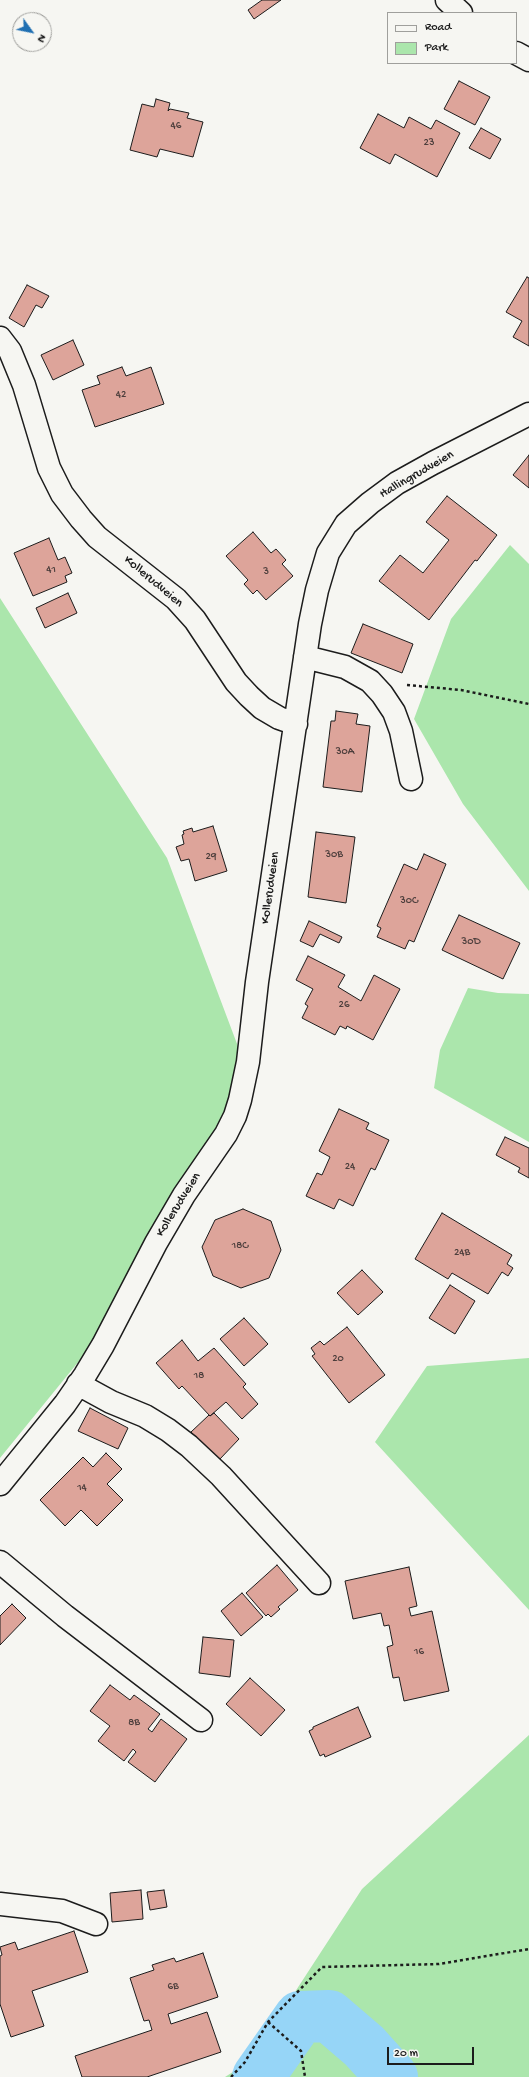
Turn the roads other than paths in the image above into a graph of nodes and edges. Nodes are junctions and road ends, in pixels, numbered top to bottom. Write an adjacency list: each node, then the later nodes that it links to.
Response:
1 (447, 0): 2 (street)
2 (460, 12)
3 (517, 54): 4 (street)
4 (529, 60)
5 (0, 338): 8 (street, Kollerudveien)
6 (529, 414): 7 (street, Hallingrudveien)
7 (305, 657): 8 (street, Hallingrudveien); 9 (street)
8 (296, 724): 10 (street, Kollerudveien)
9 (411, 779)
10 (78, 1384): 11 (street, Kollerudveien); 13 (street)
11 (0, 1484)
12 (0, 1562): 14 (street)
13 (319, 1583)
14 (201, 1720)
15 (0, 1904): 16 (street)
16 (96, 1924)

